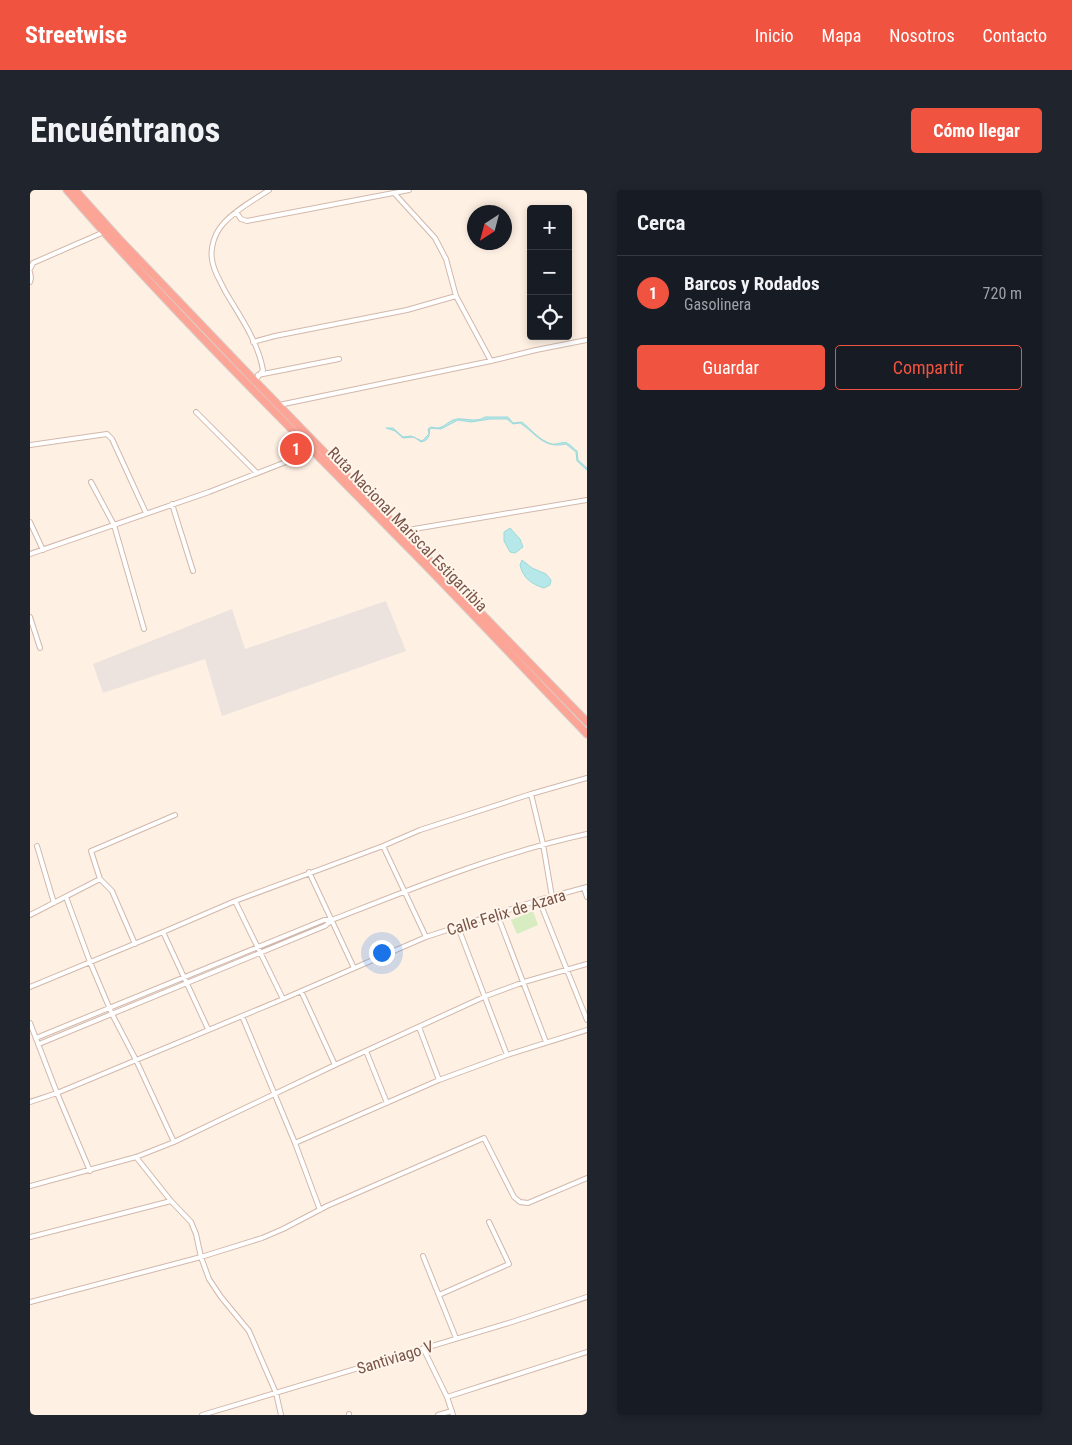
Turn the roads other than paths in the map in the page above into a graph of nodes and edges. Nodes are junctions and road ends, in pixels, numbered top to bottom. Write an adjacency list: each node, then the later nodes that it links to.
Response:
1 (67, 190): 7 (highway, Ruta Nacional Mariscal Estigarribia)
2 (75, 190): 15 (highway, Ruta Nacional Mariscal Estigarribia)
3 (269, 190): 6 (street)
4 (409, 190): 5 (street)
5 (395, 194): 6 (street); 10 (street)
6 (236, 212): 12 (street)
7 (104, 232): 8 (street); 19 (highway, Ruta Nacional Mariscal Estigarribia)
8 (30, 268): 9 (street)
9 (30, 282)
10 (456, 296): 12 (street); 14 (street)
11 (587, 340): 14 (street)
12 (253, 342): 15 (street)
13 (339, 360): 15 (street)
14 (491, 361): 16 (street)
15 (256, 378): 16 (highway, Ruta Nacional Mariscal Estigarribia)
16 (278, 405): 19 (highway, Ruta Nacional Mariscal Estigarribia)
17 (196, 412): 20 (street)
18 (30, 445): 24 (street)
19 (316, 450): 20 (street); 27 (highway, Ruta Nacional Mariscal Estigarribia); 35 (highway, Ruta Nacional Mariscal Estigarribia)
20 (257, 473): 23 (street)
21 (91, 482): 26 (street)
22 (587, 500): 27 (street)
23 (172, 504): 24 (street); 30 (street)
24 (146, 513): 26 (street)
25 (30, 522): 28 (street)
26 (114, 525): 28 (street); 32 (street)
27 (402, 531): 34 (highway, Ruta Nacional Mariscal Estigarribia)
28 (43, 550): 29 (street)
29 (30, 554)
30 (193, 570)
31 (30, 617): 33 (street)
32 (144, 629)
33 (40, 648)
34 (587, 722)
35 (587, 734)
36 (587, 778): 37 (street)
37 (531, 794): 40 (street); 42 (street)
38 (175, 815): 44 (street)
39 (587, 834): 40 (street)
40 (543, 844): 46 (street); 47 (street)
41 (37, 846): 52 (street)
42 (383, 846): 43 (street); 46 (street)
43 (309, 872): 50 (street); 55 (street)
44 (100, 879): 49 (street); 59 (street)
45 (585, 888): 47 (street, Calle Felix de Azara); 48 (street)
46 (404, 891): 55 (street); 58 (street)
47 (552, 897): 51 (street, Calle Felix de Azara)
48 (587, 897)
49 (66, 898): 52 (street); 62 (street)
50 (235, 900): 57 (street); 60 (street)
51 (539, 900): 53 (street, Calle Felix de Azara); 65 (street)
52 (54, 903): 54 (street)
53 (497, 914): 56 (street, Calle Felix de Azara); 67 (street)
54 (30, 915)
55 (332, 920): 60 (street); 61 (street); 64 (street)
56 (458, 927): 58 (street, Calle Felix de Azara); 71 (street)
57 (163, 932): 59 (street); 66 (street)
58 (426, 938): 64 (street, Calle Felix de Azara)
59 (135, 944): 62 (street)
60 (258, 947): 61 (street); 66 (street)
61 (261, 953): 68 (street); 72 (street)
62 (90, 962): 69 (street); 73 (street)
63 (587, 964): 65 (street)
64 (354, 968): 70 (street, Calle Felix de Azara)
65 (568, 969): 67 (street); 76 (street)
66 (184, 978): 68 (street); 73 (street)
67 (524, 982): 71 (street); 82 (street)
68 (187, 984): 74 (street); 79 (street)
69 (30, 987)
70 (301, 991): 72 (street, Calle Felix de Azara); 87 (street)
71 (486, 996): 78 (street); 85 (street)
72 (283, 999): 75 (street, Calle Felix de Azara)
73 (109, 1008): 74 (street); 81 (street)
74 (112, 1014): 83 (street); 86 (street)
75 (242, 1016): 79 (street, Calle Felix de Azara); 90 (street)
76 (587, 1020)
77 (30, 1023): 81 (street)
78 (419, 1027): 84 (street); 88 (street)
79 (208, 1029): 86 (street, Calle Felix de Azara)
80 (587, 1030): 82 (street)
81 (36, 1038): 83 (street)
82 (546, 1042): 85 (street)
83 (39, 1044): 89 (street)
84 (366, 1051): 87 (street); 92 (street)
85 (507, 1054): 88 (street)
86 (136, 1060): 89 (street, Calle Felix de Azara); 93 (street)
87 (335, 1065): 90 (street)
88 (439, 1080): 92 (street)
89 (57, 1093): 91 (street, Calle Felix de Azara); 96 (street)
90 (274, 1094): 93 (street); 94 (street)
91 (30, 1102)
92 (386, 1103): 94 (street)
93 (174, 1142): 95 (street)
94 (295, 1142): 100 (street)
95 (136, 1157): 96 (street); 99 (street)
96 (90, 1170): 98 (street)
97 (587, 1178): 100 (street)
98 (30, 1186)
99 (171, 1201): 102 (street); 104 (street)
100 (320, 1210): 104 (street)
101 (489, 1222): 105 (street)
102 (30, 1237)
103 (423, 1256): 105 (street)
104 (201, 1257): 107 (street); 111 (street)
105 (439, 1295): 108 (street)
106 (587, 1297): 108 (street, Santiviago V)
107 (30, 1302)
108 (456, 1338): 109 (street, Santiviago V)
109 (423, 1348): 111 (street, Santiviago V); 112 (street)
110 (587, 1352): 112 (street)
111 (276, 1393): 114 (street, Santiviago V); 115 (street)
112 (447, 1397): 113 (street)
113 (453, 1413): 116 (street)
114 (202, 1415)
115 (281, 1415)
116 (438, 1415)

